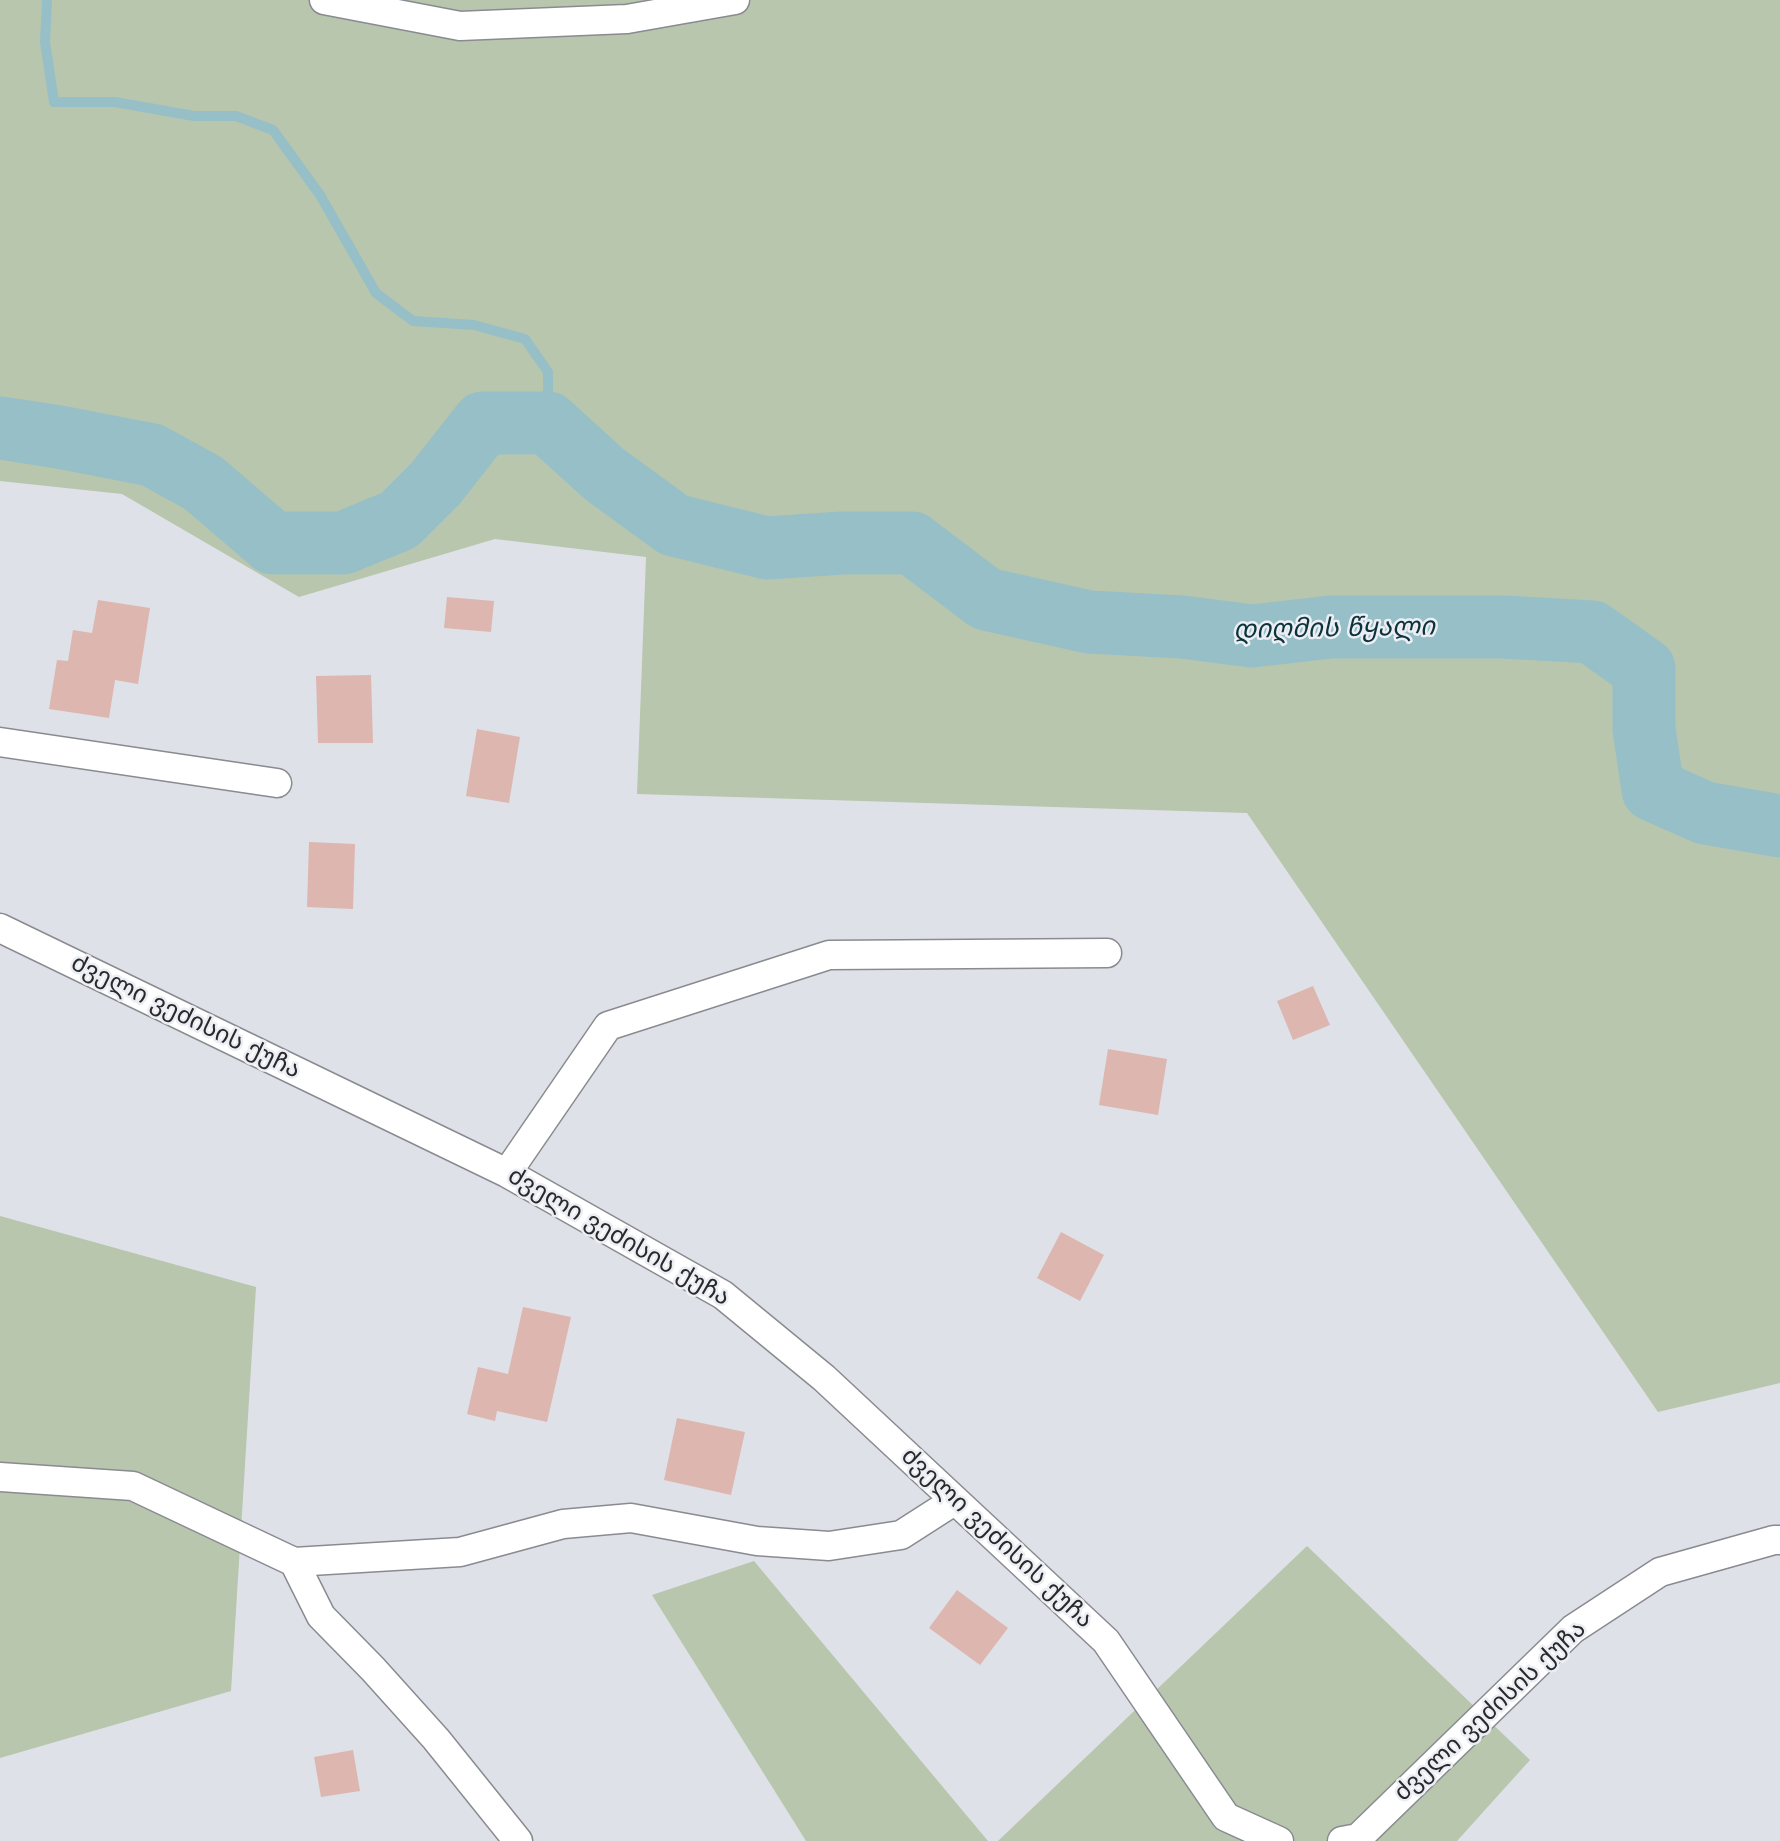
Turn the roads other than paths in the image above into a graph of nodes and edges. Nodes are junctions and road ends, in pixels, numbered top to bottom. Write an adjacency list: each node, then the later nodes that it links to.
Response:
1 (324, 0): 2 (street)
2 (735, 0)
3 (0, 742): 4 (street)
4 (277, 783)
5 (0, 928): 7 (street, ძველი ვეძისის ქუჩა)
6 (1107, 953): 7 (street)
7 (507, 1173): 9 (street, ძველი ვეძისის ქუჩა)
8 (0, 1477): 11 (street)
9 (954, 1501): 11 (street); 13 (street, ძველი ვეძისის ქუჩა)
10 (1780, 1540): 14 (street, ძველი ვეძისის ქუჩა)
11 (294, 1562): 12 (street)
12 (518, 1841)
13 (1279, 1841)
14 (1342, 1841)

